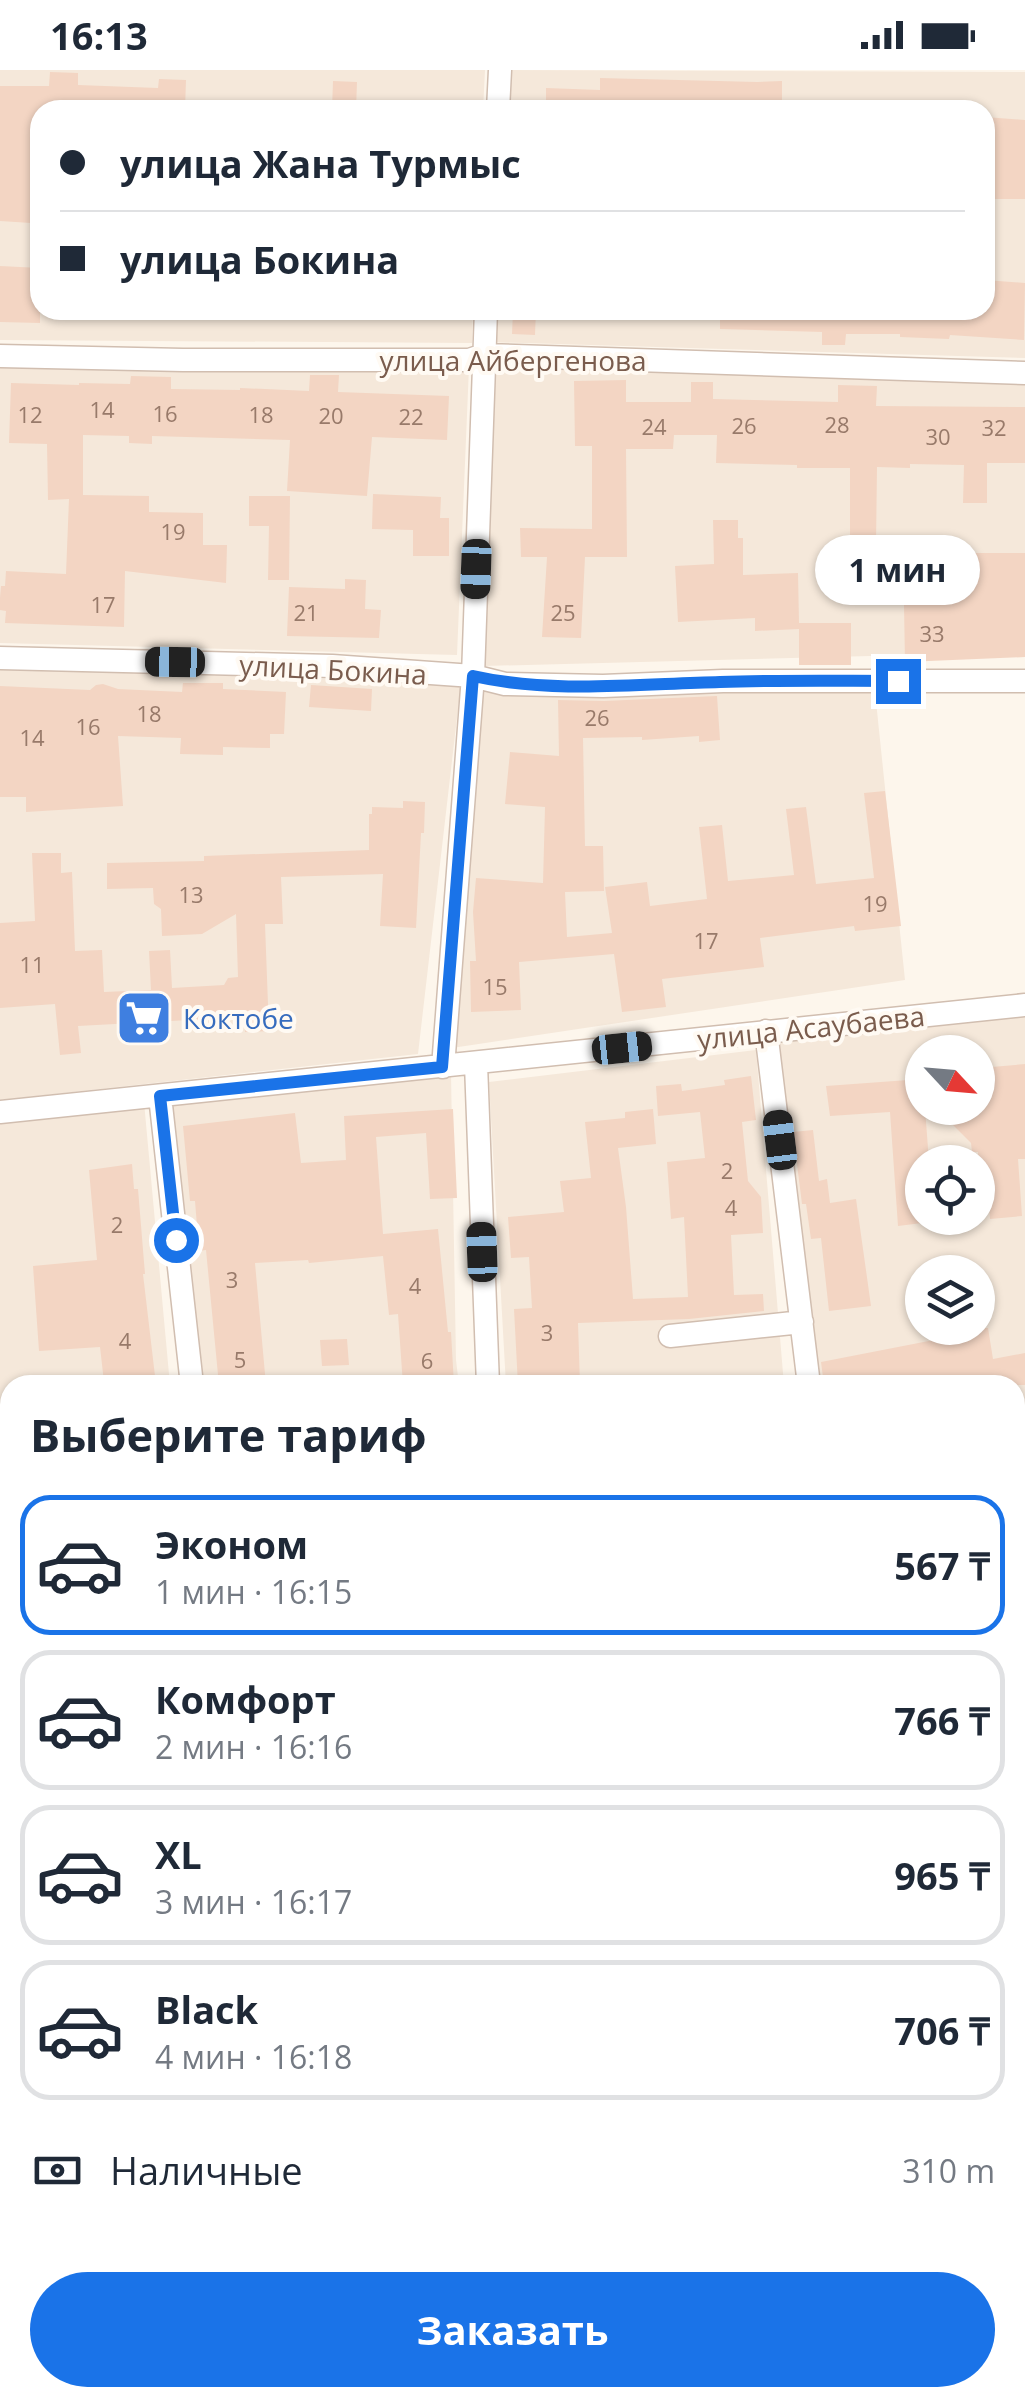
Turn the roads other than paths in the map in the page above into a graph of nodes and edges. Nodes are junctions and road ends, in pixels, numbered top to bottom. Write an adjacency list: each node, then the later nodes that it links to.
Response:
1 (500, 70): 2 (street)
2 (498, 100)
3 (486, 320): 4 (street)
4 (484, 355): 5 (street, улица Айбергенова); 6 (street, улица Айбергенова); 8 (street)
5 (0, 356)
6 (1025, 374)
7 (0, 658): 8 (street, улица Бокина)
8 (473, 676): 9 (street, улица Бокина); 13 (street)
9 (1025, 681)
10 (1025, 1005): 11 (street, улица Асаубаева)
11 (766, 1032): 12 (street, улица Асаубаева); 16 (street)
12 (476, 1064): 13 (street, улица Асаубаева); 19 (street)
13 (442, 1067): 14 (street, улица Асаубаева)
14 (160, 1096): 15 (street, улица Асаубаева); 18 (street)
15 (0, 1112)
16 (802, 1322): 17 (street); 20 (street)
17 (670, 1336)
18 (191, 1375)
19 (488, 1375)
20 (808, 1375)

